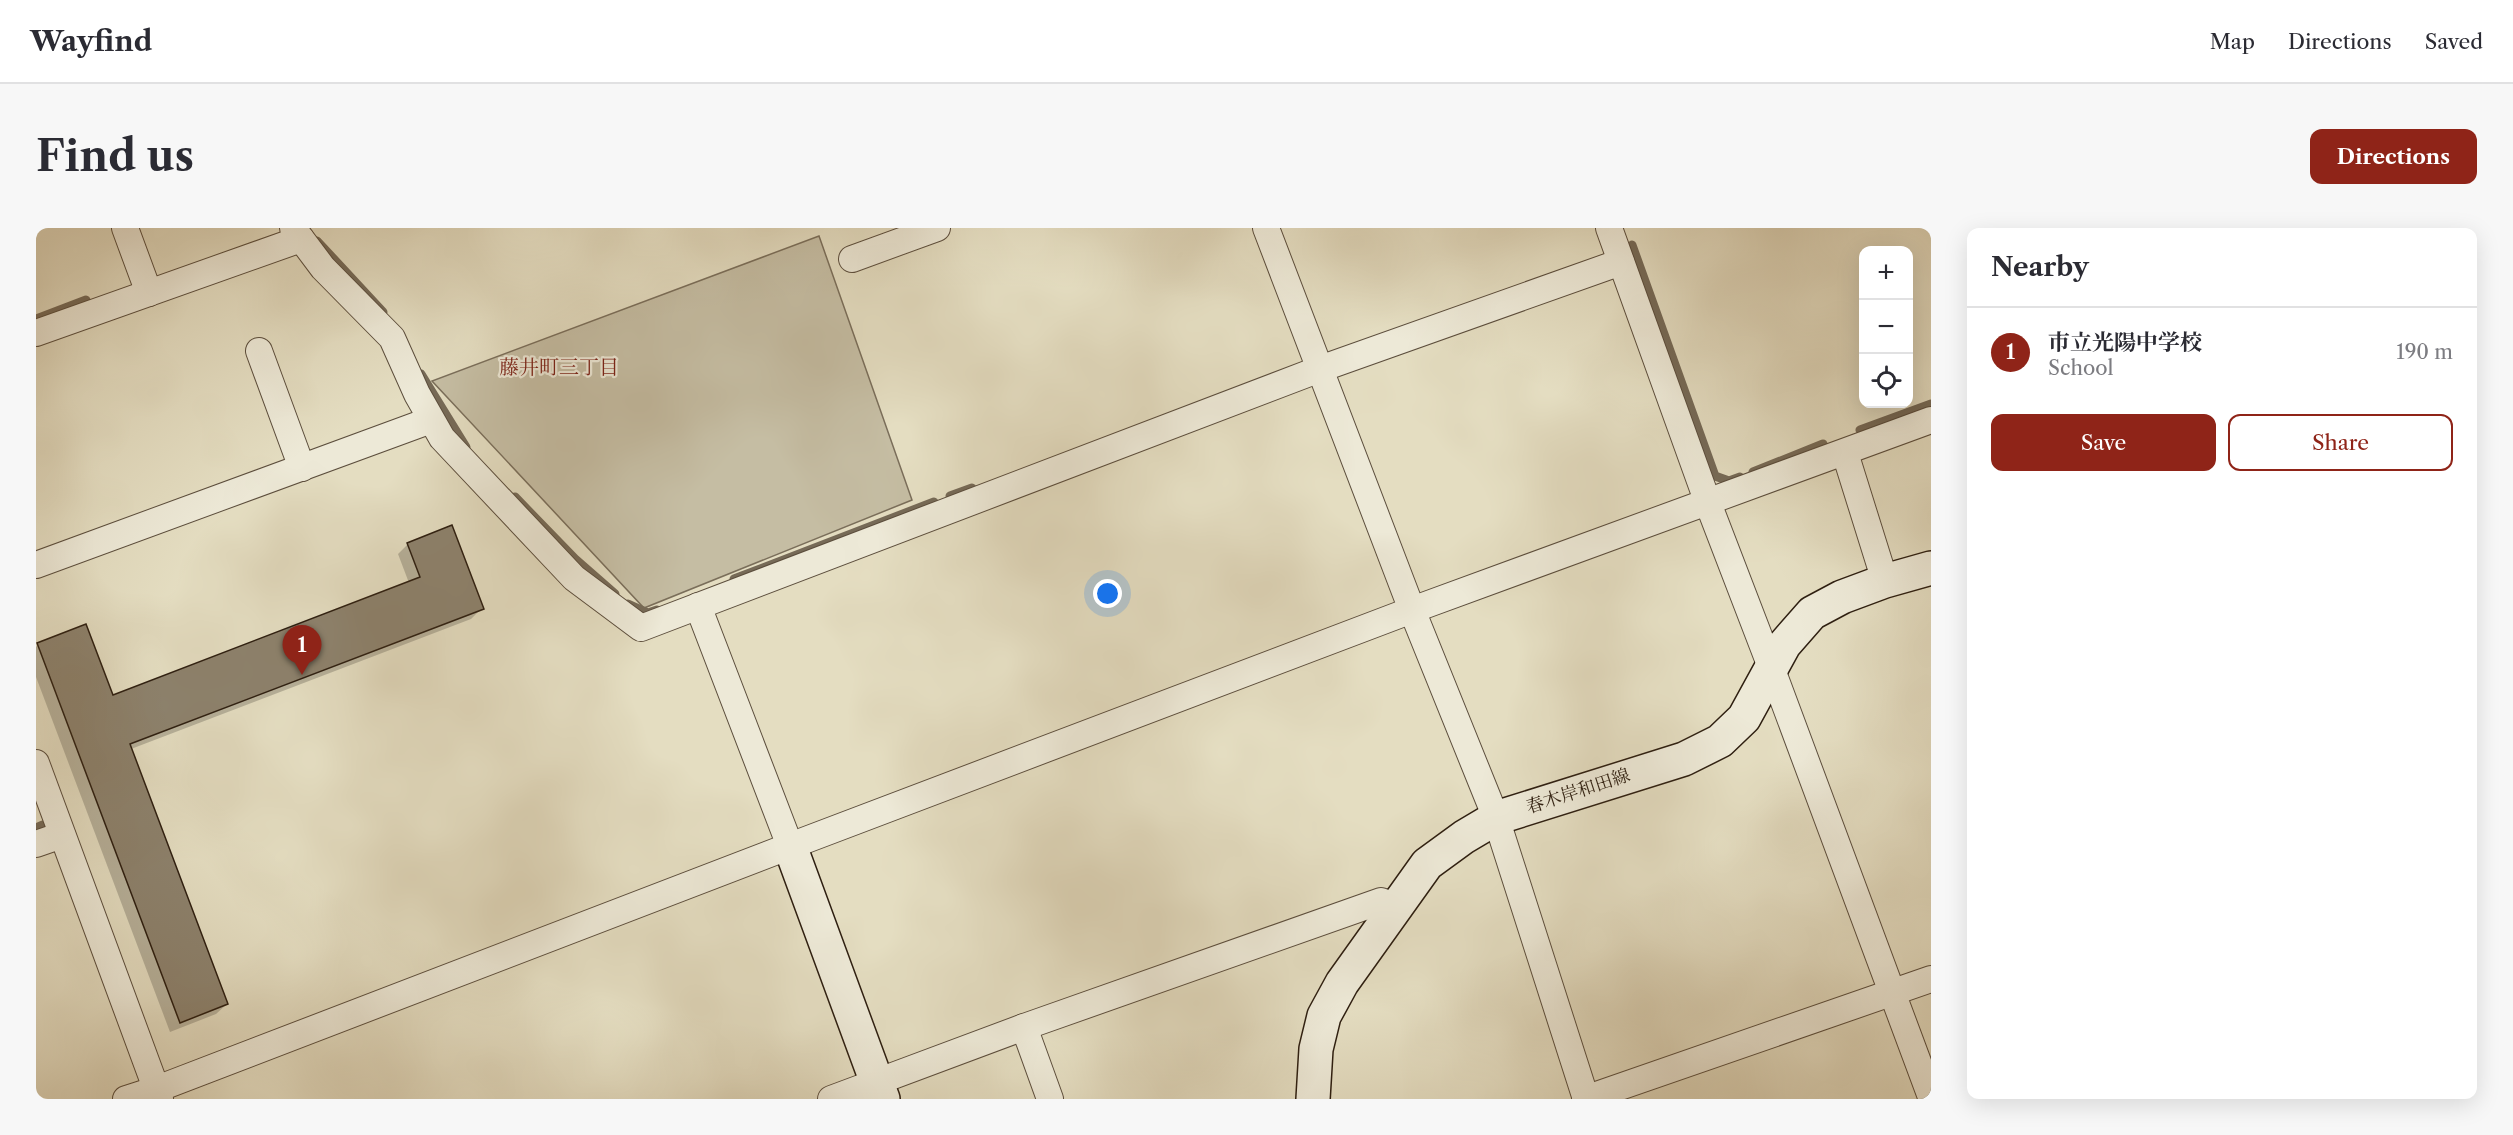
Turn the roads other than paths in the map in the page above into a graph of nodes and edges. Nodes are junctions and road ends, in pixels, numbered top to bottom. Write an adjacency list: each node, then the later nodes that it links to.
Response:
1 (125, 228): 8 (street)
2 (937, 228): 6 (street)
3 (1266, 228): 11 (street)
4 (1609, 228): 7 (street)
5 (297, 233): 8 (street); 12 (street)
6 (852, 259)
7 (1621, 262): 11 (street); 16 (street)
8 (149, 293): 9 (street)
9 (36, 333)
10 (259, 351): 15 (street)
11 (1320, 369): 20 (street); 21 (street)
12 (431, 420): 15 (street); 20 (street)
13 (1931, 420): 14 (street)
14 (1845, 453): 16 (street); 19 (street)
15 (302, 468): 17 (street)
16 (1708, 503): 21 (street); 22 (street)
17 (36, 565)
18 (1931, 568): 19 (main road, 春木岸和田線)
19 (1885, 581): 22 (main road, 春木岸和田線)
20 (698, 606): 27 (street)
21 (1412, 610): 24 (street); 27 (street)
22 (1771, 667): 24 (main road, 春木岸和田線); 30 (street)
23 (36, 763): 25 (street)
24 (1496, 818): 28 (main road, 春木岸和田線); 39 (street)
25 (62, 834): 26 (street); 33 (street)
26 (36, 844)
27 (790, 846): 32 (main road); 33 (street)
28 (1396, 906): 31 (street); 38 (main road, 春木岸和田線)
29 (1931, 979): 30 (street)
30 (1892, 993): 34 (street); 39 (street)
31 (1024, 1027): 32 (street); 37 (street)
32 (880, 1091): 36 (street)
33 (159, 1094): 35 (street)
34 (1931, 1098)
35 (126, 1099)
36 (831, 1099)
37 (1050, 1099)
38 (1313, 1099)
39 (1586, 1099)

